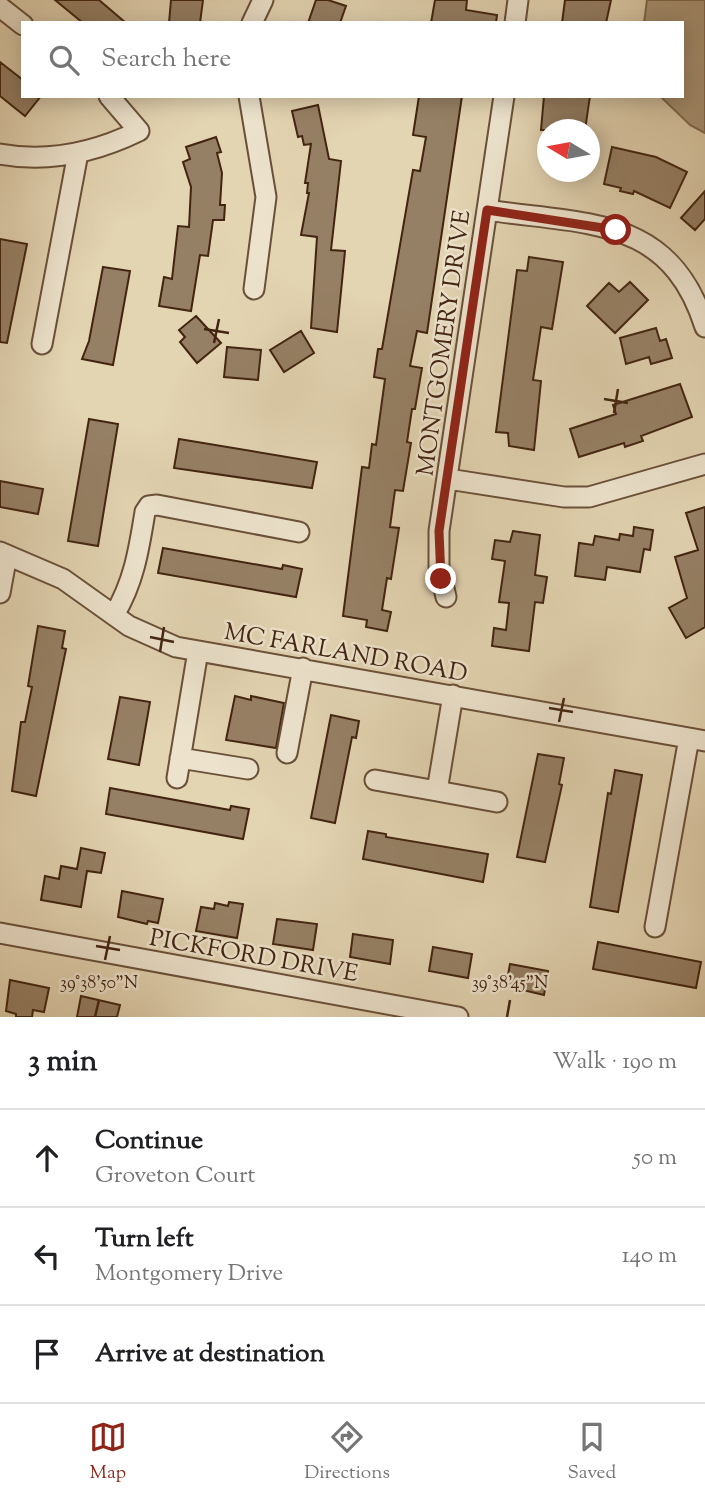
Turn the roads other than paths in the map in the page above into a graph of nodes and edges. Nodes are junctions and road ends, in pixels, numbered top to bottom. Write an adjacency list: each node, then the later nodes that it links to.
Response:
1 (263, 0): 4 (street)
2 (518, 0): 5 (street)
3 (0, 7): 6 (street)
4 (253, 21)
5 (515, 21)
6 (21, 24)
7 (111, 98): 10 (street)
8 (249, 98): 13 (street)
9 (504, 98): 12 (street, MONTGOMERY DRIVE)
10 (78, 153): 11 (street); 15 (street)
11 (0, 154)
12 (487, 210): 14 (street); 17 (street, MONTGOMERY DRIVE)
13 (254, 289)
14 (705, 327)
15 (42, 344)
16 (705, 464): 17 (street)
17 (448, 480): 21 (street, MONTGOMERY DRIVE)
18 (299, 532): 22 (street)
19 (3, 554): 20 (street); 22 (street, MC FARLAND ROAD)
20 (0, 593)
21 (446, 597)
22 (114, 615): 23 (street, MC FARLAND ROAD)
23 (198, 651): 24 (street, MC FARLAND ROAD); 28 (street)
24 (303, 668): 25 (street, MC FARLAND ROAD); 27 (street)
25 (453, 695): 26 (street, MC FARLAND ROAD); 32 (street)
26 (697, 739): 34 (street)
27 (287, 753)
28 (180, 758): 29 (street); 30 (street)
29 (248, 769)
30 (177, 778)
31 (375, 780): 32 (street)
32 (437, 791): 33 (street)
33 (497, 802)
34 (655, 927)
35 (0, 933): 36 (street, PICKFORD DRIVE)
36 (457, 1017)

